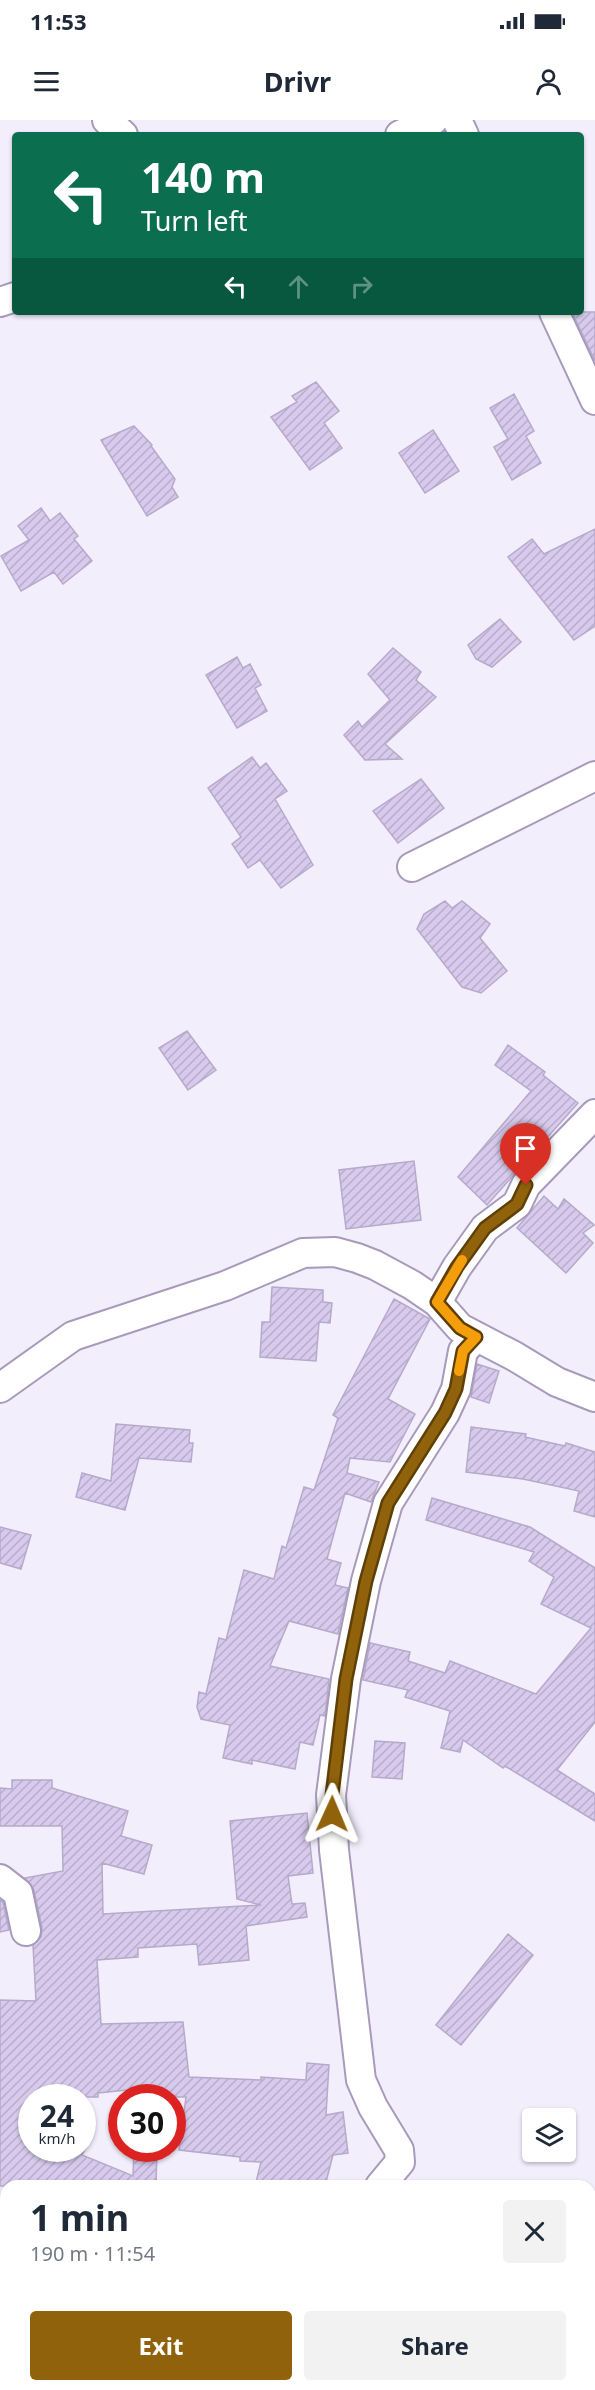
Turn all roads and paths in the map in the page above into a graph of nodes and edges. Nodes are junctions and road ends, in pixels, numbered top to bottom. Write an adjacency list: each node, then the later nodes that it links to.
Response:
1 (107, 120): 3 (street)
2 (433, 120): 4 (street)
3 (120, 132)
4 (407, 132)
5 (555, 315): 6 (street)
6 (595, 400)
7 (595, 776): 8 (street)
8 (412, 867)
9 (595, 1114): 10 (street)
10 (437, 1302): 11 (street); 12 (street)
11 (476, 1337): 13 (street); 16 (street)
12 (0, 1388)
13 (595, 1397)
14 (0, 1879): 15 (street)
15 (26, 1931)
16 (385, 2180)

